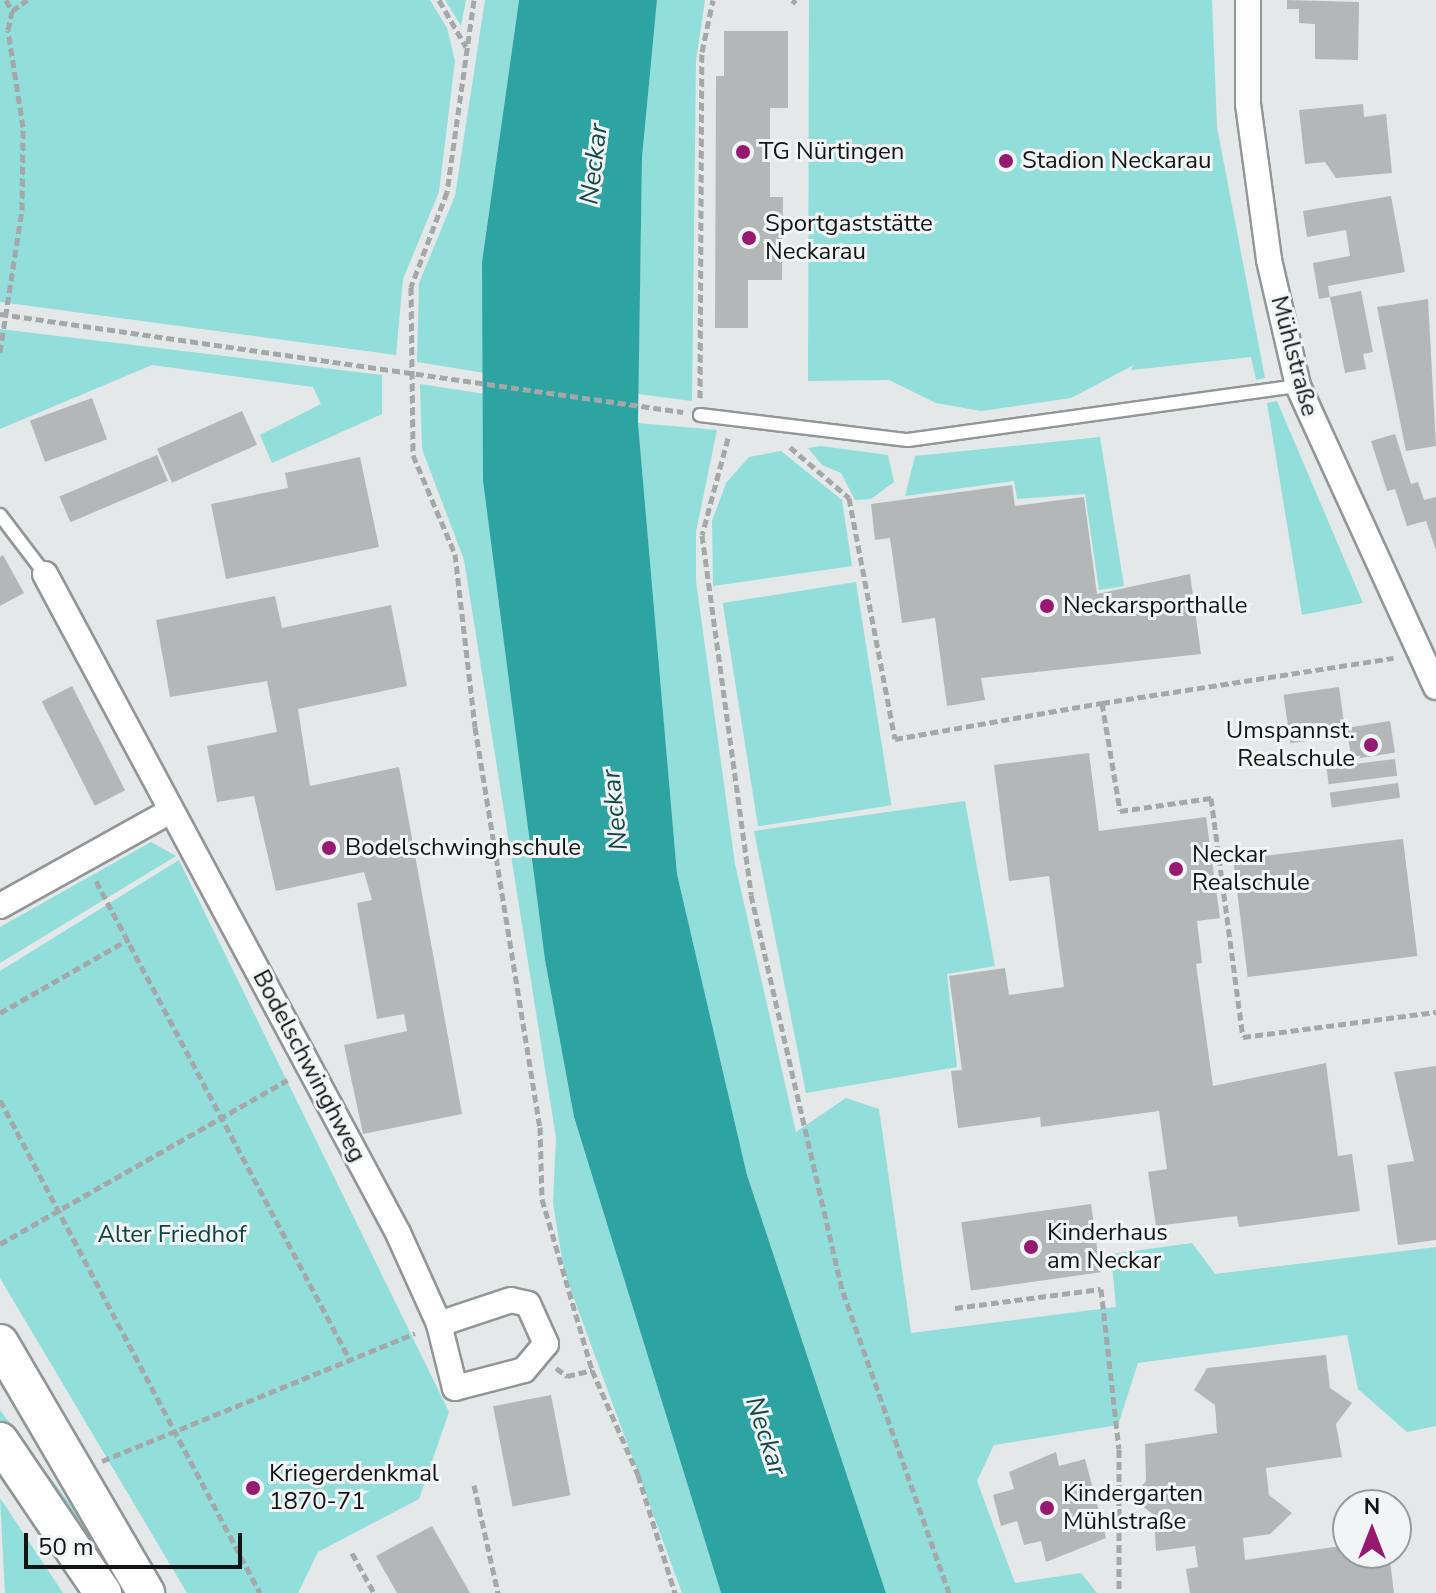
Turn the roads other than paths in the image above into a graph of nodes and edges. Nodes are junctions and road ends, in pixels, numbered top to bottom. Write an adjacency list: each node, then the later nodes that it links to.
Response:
1 (1248, 0): 2 (street, Mühlstraße)
2 (1298, 386): 3 (lane); 6 (street, Mühlstraße)
3 (700, 415)
4 (0, 515): 5 (lane)
5 (45, 574): 7 (street, Bodelschwinghweg)
6 (1436, 687)
7 (169, 812): 8 (street); 9 (street, Bodelschwinghweg)
8 (0, 906)
9 (439, 1324): 9 (street, Bodelschwinghweg)
10 (0, 1343): 13 (main road)
11 (0, 1441): 12 (main road)
12 (103, 1593)
13 (146, 1593)

